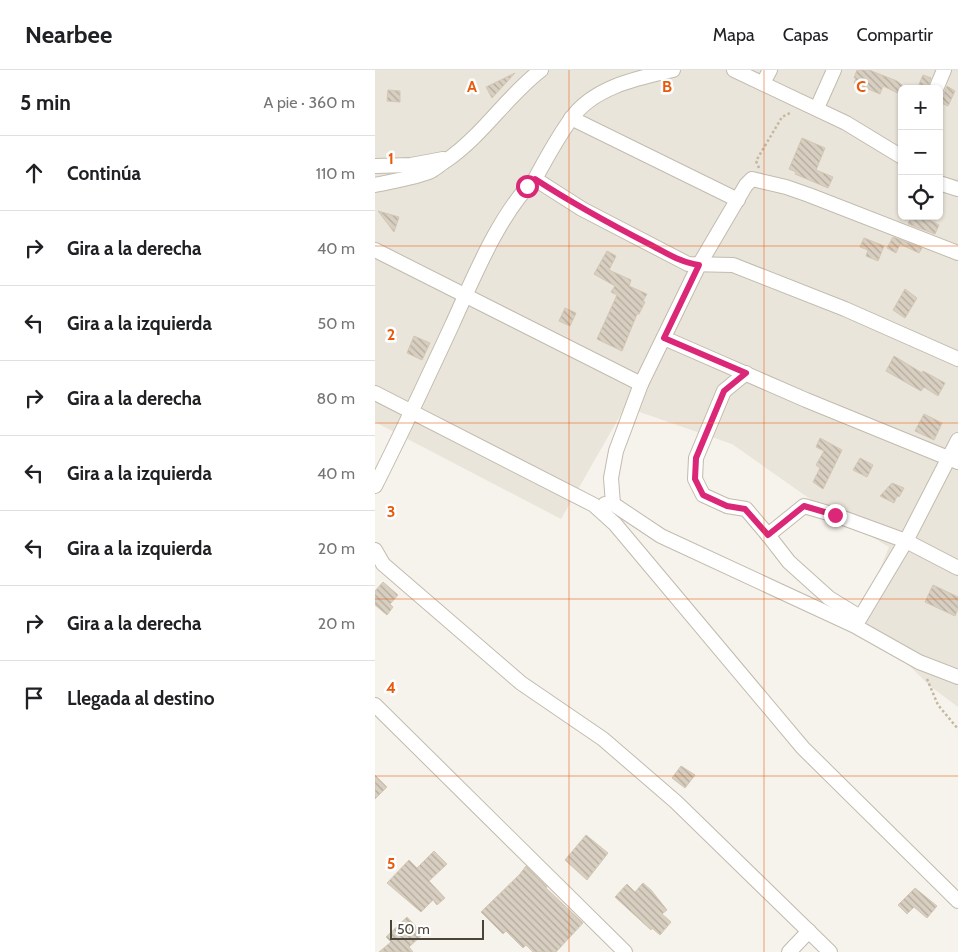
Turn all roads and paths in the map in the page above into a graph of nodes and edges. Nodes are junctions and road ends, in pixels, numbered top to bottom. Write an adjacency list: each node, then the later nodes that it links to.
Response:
1 (541, 70): 12 (street)
2 (673, 70): 10 (street)
3 (734, 70): 7 (street)
4 (770, 70): 7 (street)
5 (834, 70): 9 (street)
6 (944, 70): 8 (street)
7 (763, 83): 9 (street)
8 (938, 85)
9 (812, 106): 11 (street); 15 (path)
10 (571, 118): 14 (street); 19 (street)
11 (898, 155)
12 (449, 158): 13 (street); 17 (street)
13 (375, 166)
14 (535, 179): 22 (street); 23 (street)
15 (776, 184): 19 (street); 21 (street)
16 (943, 184): 18 (street)
17 (375, 185)
18 (956, 187)
19 (737, 200): 22 (street)
20 (375, 250): 23 (street)
21 (958, 253)
22 (699, 265): 24 (street); 25 (street)
23 (466, 295): 27 (street); 29 (street)
24 (664, 338): 26 (street); 27 (street)
25 (958, 359)
26 (746, 373): 31 (street); 35 (street)
27 (641, 384): 33 (street)
28 (375, 393): 29 (street)
29 (412, 411): 32 (street); 34 (street)
30 (958, 440): 31 (street)
31 (954, 460): 36 (street)
32 (375, 486)
33 (613, 504): 34 (street); 39 (street)
34 (595, 505): 44 (street)
35 (768, 535): 36 (street); 39 (street)
36 (906, 541): 38 (street); 39 (street)
37 (375, 550): 45 (street)
38 (958, 568)
39 (858, 622): 40 (street)
40 (919, 662): 41 (street); 43 (path)
41 (958, 677)
42 (375, 705): 46 (street)
43 (958, 729)
44 (958, 901)
45 (809, 931): 47 (street); 48 (street)
46 (625, 952)
47 (789, 952)
48 (831, 952)

